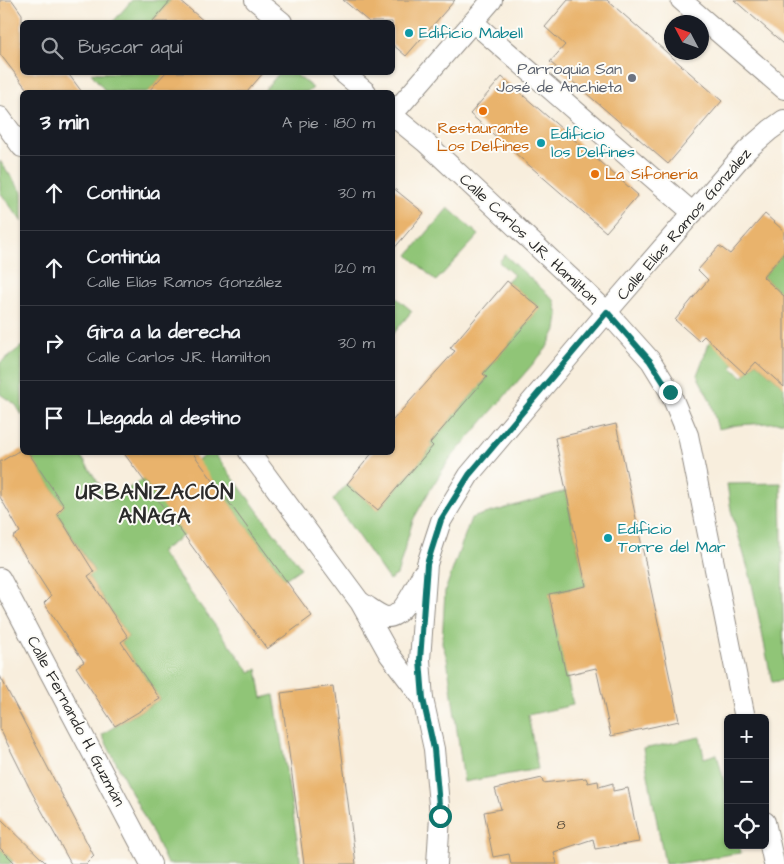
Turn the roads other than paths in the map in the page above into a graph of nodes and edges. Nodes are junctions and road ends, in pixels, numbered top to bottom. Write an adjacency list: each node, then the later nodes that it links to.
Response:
1 (255, 0): 4 (street)
2 (492, 0): 5 (street)
3 (681, 0): 7 (street)
4 (280, 20)
5 (473, 22): 9 (street); 14 (street)
6 (346, 75): 8 (street)
7 (784, 89)
8 (364, 90)
9 (395, 111)
10 (0, 116): 13 (street)
11 (395, 117): 15 (street, Calle Carlos J.R. Hamilton)
12 (784, 120): 14 (street, Calle Elías Ramos González)
13 (20, 144)
14 (693, 213): 15 (street, Calle Elías Ramos González)
15 (607, 312): 17 (street, Calle Elías Ramos González); 21 (street, Calle Carlos J.R. Hamilton)
16 (252, 455): 19 (street)
17 (427, 564): 19 (street); 20 (street, Calle Elías Ramos González)
18 (0, 578): 23 (street, Calle Fernando H. Guzmán)
19 (360, 602): 20 (street)
20 (423, 699): 24 (street, Calle Elías Ramos González)
21 (744, 714)
22 (769, 841): 25 (street)
23 (151, 864)
24 (437, 864)
25 (774, 864)

